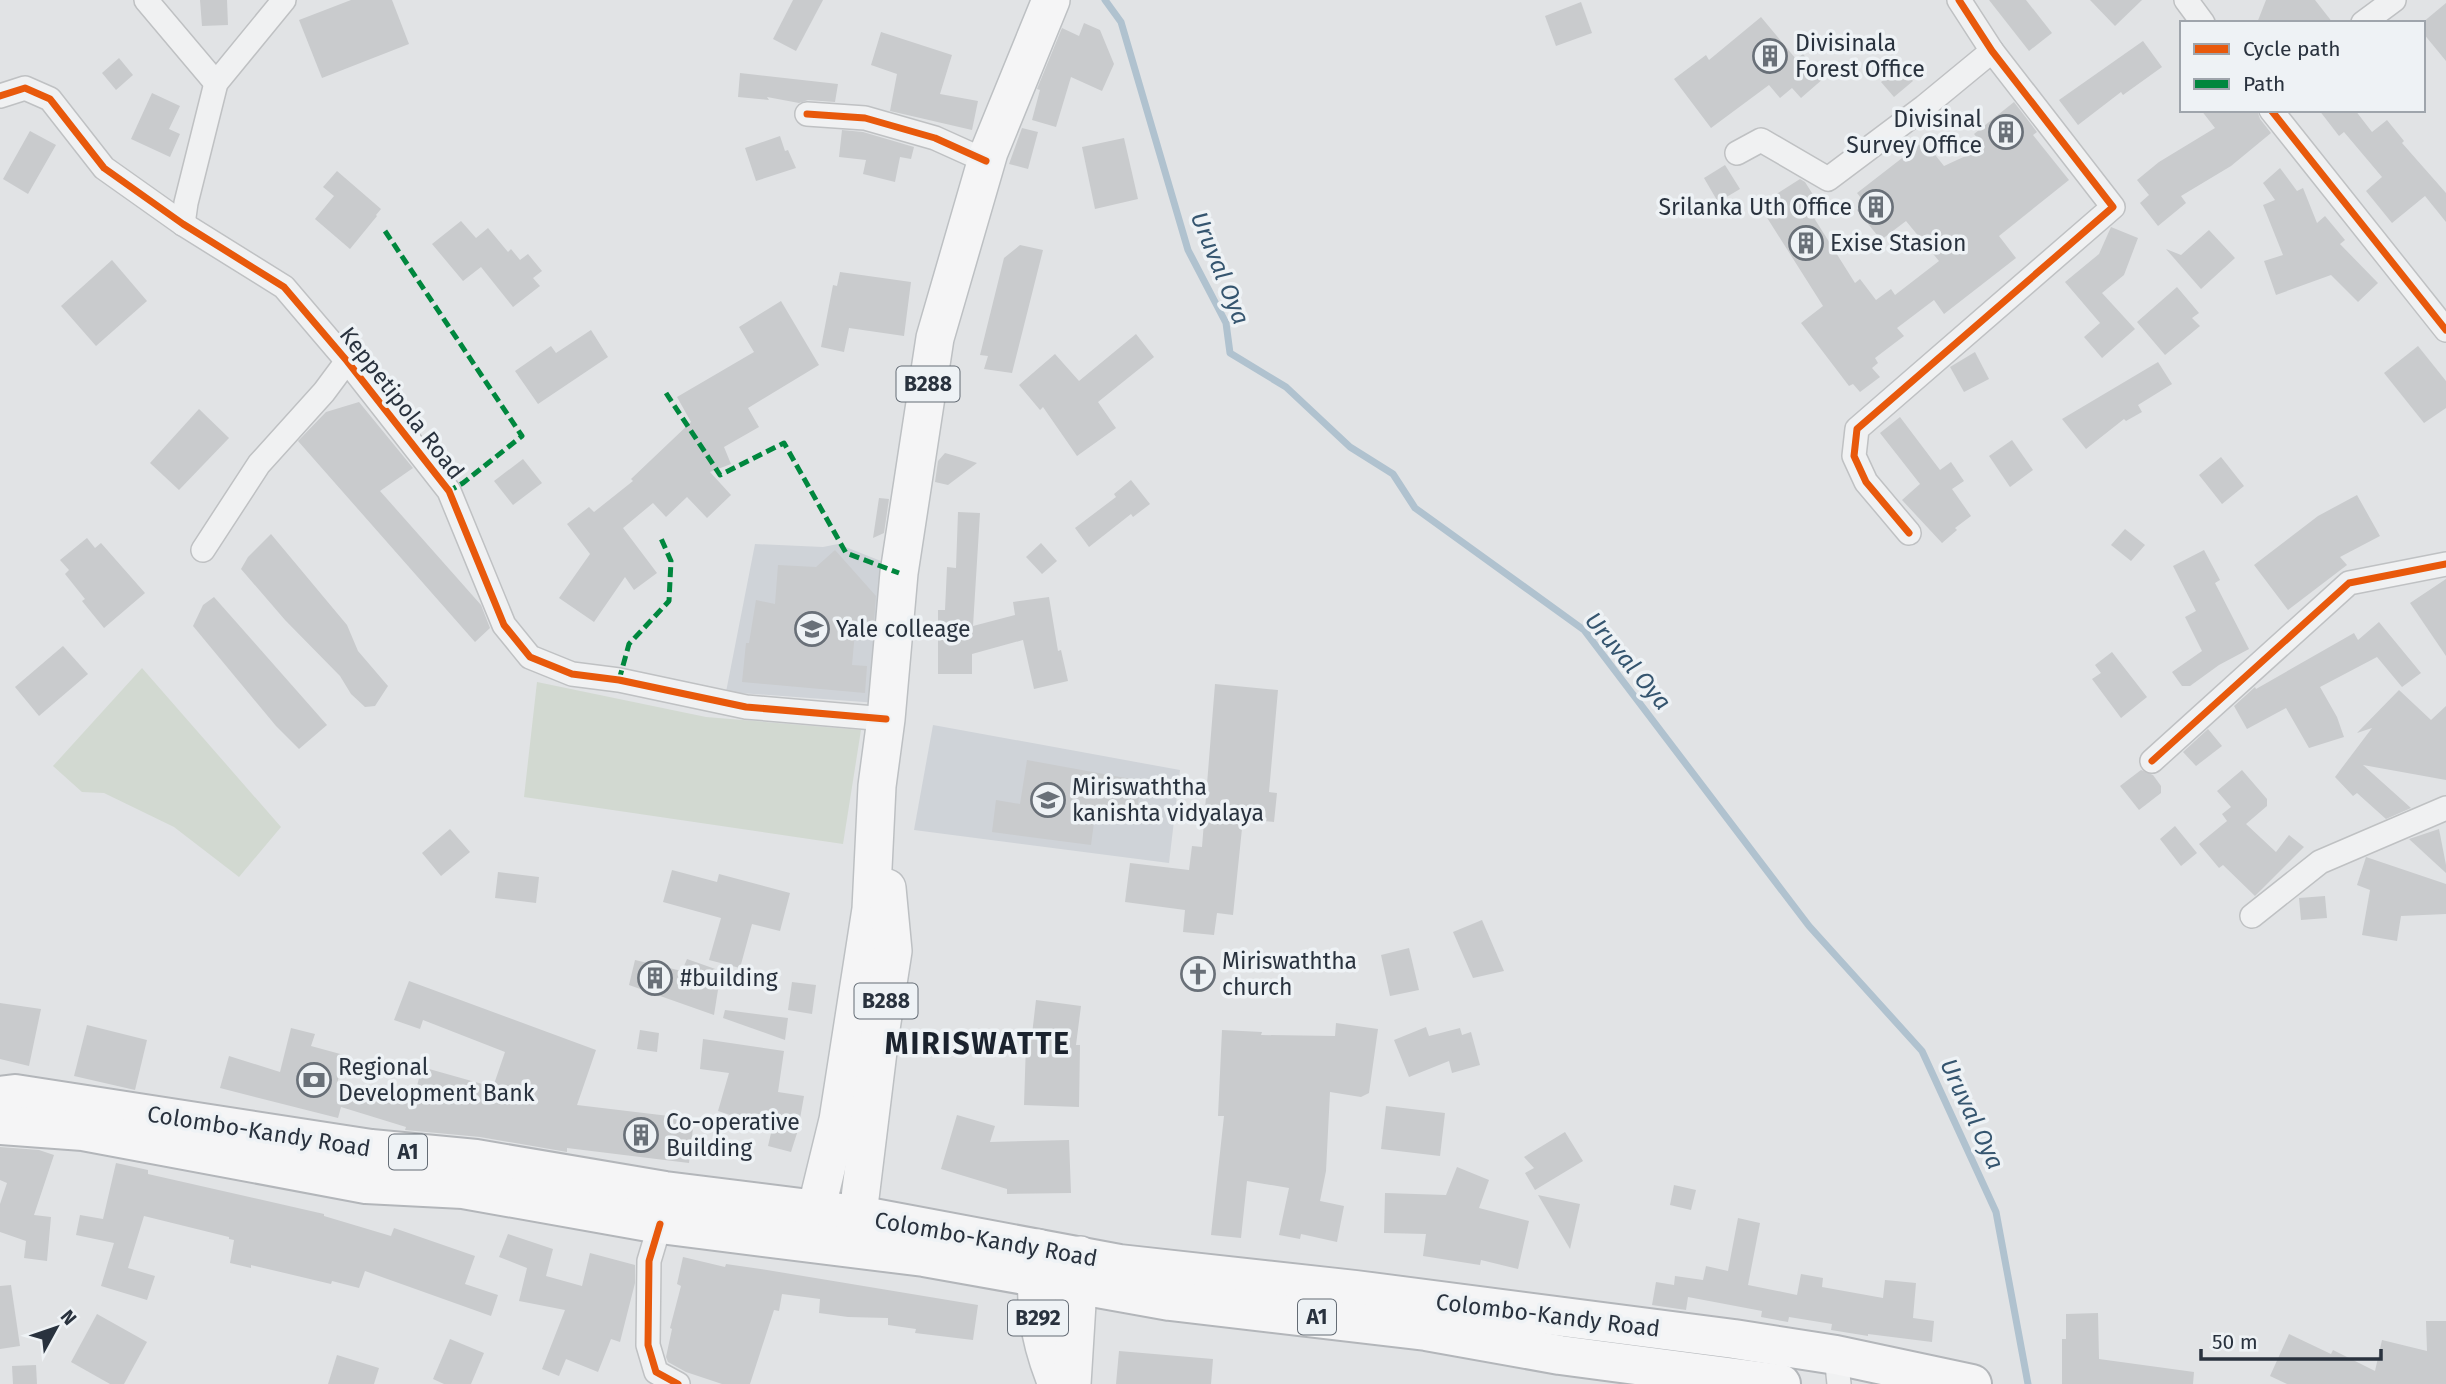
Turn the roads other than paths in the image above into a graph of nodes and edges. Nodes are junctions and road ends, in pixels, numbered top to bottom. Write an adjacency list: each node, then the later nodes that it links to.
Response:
1 (146, 0): 10 (street)
2 (284, 0): 10 (street)
3 (1051, 0): 15 (main road, B288)
4 (1959, 0): 9 (street)
5 (2186, 0): 7 (street)
6 (2394, 0): 8 (street)
7 (2202, 21)
8 (2366, 21)
9 (1992, 51): 14 (street); 19 (street)
10 (216, 83): 16 (street)
11 (0, 96): 16 (street, Keppetipola Road)
12 (2273, 112): 17 (street)
13 (807, 114): 15 (street)
14 (1737, 153)
15 (986, 161): 22 (main road, B288)
16 (183, 224): 18 (street, Keppetipola Road)
17 (2446, 330)
18 (347, 361): 20 (street); 22 (street, Keppetipola Road)
19 (1909, 533)
20 (203, 550)
21 (2446, 564): 23 (street)
22 (886, 719): 24 (main road, B288)
23 (2152, 761)
24 (877, 786): 31 (main road, B288); 32 (main road, B288)
25 (2446, 808): 26 (street)
26 (2252, 916)
27 (0, 1096): 29 (highway, Colombo-Kandy Road / A1)
28 (0, 1125): 29 (highway, Colombo-Kandy Road / A1)
29 (368, 1166): 30 (highway, Colombo-Kandy Road / A1); 31 (highway, Colombo-Kandy Road / A1)
30 (660, 1223): 31 (highway, Colombo-Kandy Road / A1); 37 (street)
31 (812, 1225): 32 (highway, Colombo-Kandy Road / A1)
32 (855, 1231): 33 (highway, Colombo-Kandy Road / A1)
33 (1037, 1263): 34 (highway, Colombo-Kandy Road / A1); 38 (main road, B292)
34 (1078, 1270): 35 (highway, Colombo-Kandy Road / A1); 36 (highway, Colombo-Kandy Road / A1); 39 (main road, B292)
35 (1837, 1370): 41 (highway, Colombo-Kandy Road / A1)
36 (1720, 1380): 40 (highway, Colombo-Kandy Road / A1)
37 (678, 1384)
38 (1057, 1384)
39 (1072, 1384)
40 (1782, 1384)
41 (1972, 1384)

